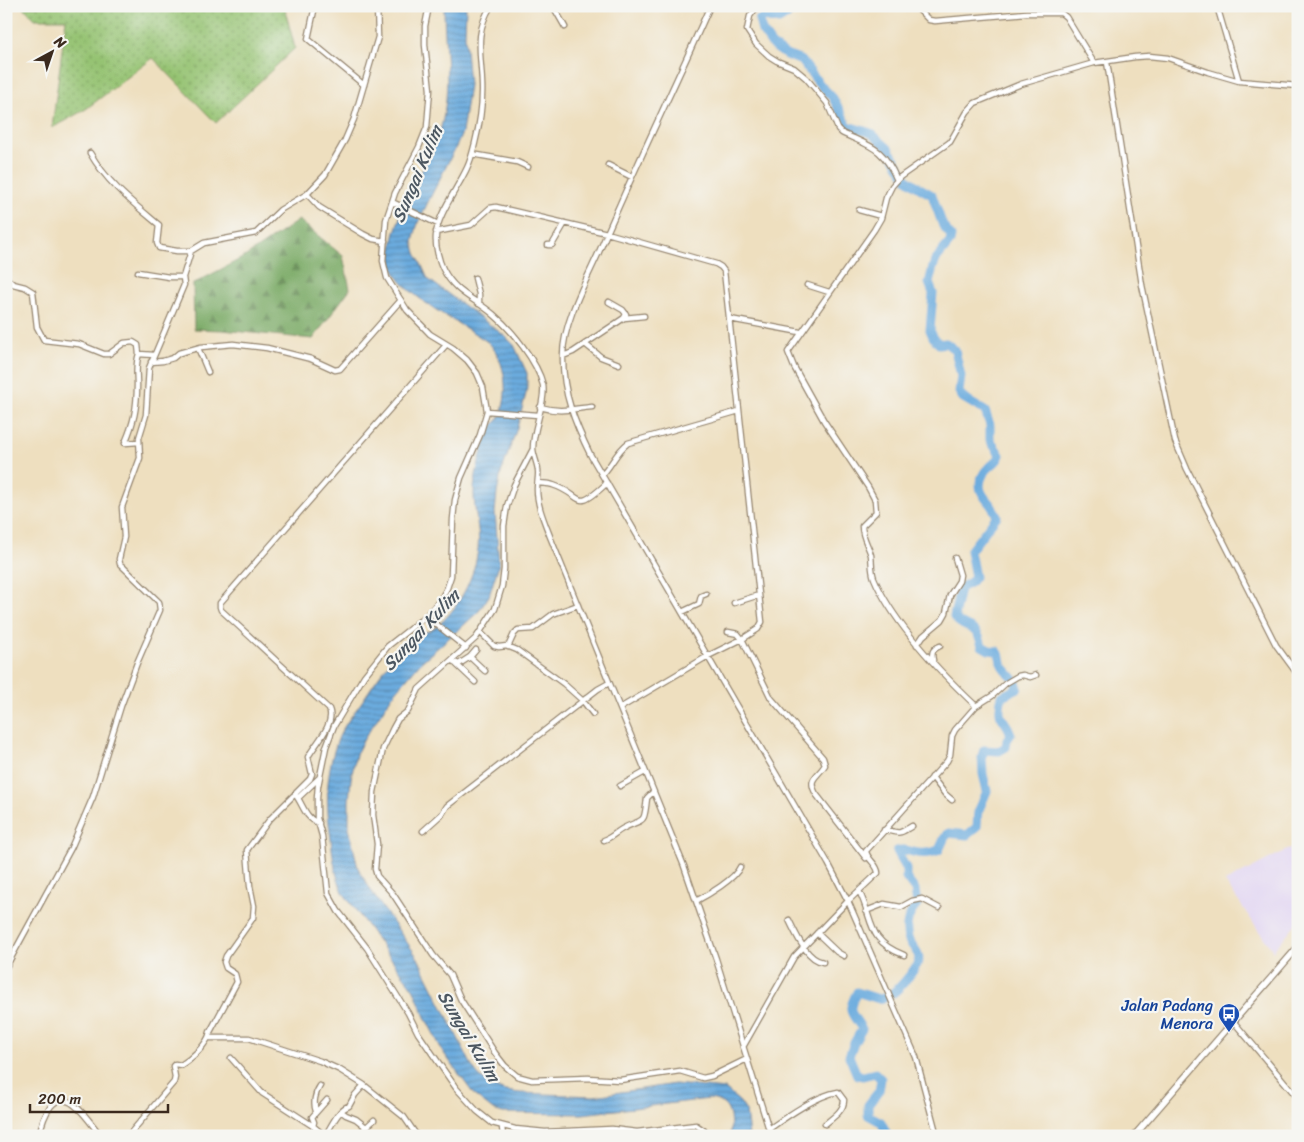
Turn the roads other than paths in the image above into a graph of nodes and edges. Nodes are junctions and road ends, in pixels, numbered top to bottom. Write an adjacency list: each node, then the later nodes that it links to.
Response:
1 (315, 6): 14 (street)
2 (377, 6): 14 (street)
3 (429, 6): 23 (street)
4 (491, 6): 17 (street)
5 (553, 6): 10 (street)
6 (710, 6): 20 (street)
7 (780, 6): 21 (street)
8 (915, 6): 12 (street)
9 (1217, 6): 13 (street)
10 (565, 26)
11 (1107, 62): 12 (street); 13 (street); 87 (street)
12 (1094, 63): 21 (street)
13 (1239, 81): 15 (street)
14 (364, 85): 22 (street)
15 (1298, 86)
16 (90, 154): 32 (street)
17 (472, 154): 19 (street); 27 (street)
18 (608, 165): 20 (street)
19 (528, 167)
20 (632, 177): 29 (street)
21 (898, 178): 25 (street)
22 (307, 194): 30 (street); 32 (street)
23 (392, 202): 27 (street); 30 (street)
24 (859, 210): 25 (street)
25 (881, 216): 38 (street)
26 (565, 223): 28 (street); 29 (street); 31 (street)
27 (438, 224): 28 (street)
28 (436, 232): 41 (street)
29 (607, 233): 44 (street); 51 (street)
30 (385, 241): 39 (street)
31 (548, 245)
32 (191, 251): 34 (street)
33 (138, 272): 34 (street)
34 (183, 277): 50 (street)
35 (6, 278): 49 (street)
36 (474, 278): 41 (street)
37 (807, 285): 38 (street)
38 (829, 292): 45 (street)
39 (401, 300): 47 (street); 48 (street)
40 (610, 302): 43 (street)
41 (479, 304): 56 (street)
42 (644, 316): 43 (street)
43 (624, 318): 46 (street)
44 (730, 319): 45 (street); 59 (street)
45 (800, 332): 76 (street)
46 (585, 344): 51 (street); 53 (street)
47 (446, 345): 58 (street); 99 (street)
48 (198, 348): 52 (street); 54 (street)
49 (139, 354): 50 (street); 61 (street)
50 (154, 355): 52 (street)
51 (563, 356): 57 (street)
52 (151, 362): 61 (street)
53 (619, 364)
54 (208, 372)
55 (592, 407): 57 (street)
56 (540, 408): 57 (street); 60 (street)
57 (571, 410): 63 (street)
58 (488, 411): 60 (street); 72 (street)
59 (739, 411): 63 (street); 68 (street)
60 (538, 415): 62 (street)
61 (138, 443): 120 (street)
62 (532, 449): 64 (street); 73 (street)
63 (602, 475): 65 (street)
64 (538, 483): 65 (street); 70 (street)
65 (606, 483): 71 (street)
66 (955, 558): 76 (street)
67 (706, 594): 71 (street)
68 (759, 595): 69 (street); 75 (street)
69 (734, 603)
70 (578, 604): 78 (street); 89 (street)
71 (682, 612): 81 (street)
72 (426, 616): 79 (street); 96 (street)
73 (480, 632): 78 (street); 79 (street)
74 (728, 632): 75 (street)
75 (742, 639): 81 (street); 107 (street)
76 (917, 645): 83 (street)
77 (940, 646): 83 (street)
78 (508, 647): 90 (street)
79 (466, 648): 84 (street)
80 (476, 650): 82 (street)
81 (708, 656): 92 (street); 110 (street)
82 (470, 657): 84 (street); 85 (street)
83 (933, 661): 91 (street)
84 (454, 662): 88 (street); 125 (street)
85 (485, 671)
86 (1036, 674): 91 (street)
87 (1298, 675)
88 (475, 682)
89 (609, 683): 90 (street); 92 (street)
90 (583, 701): 93 (street); 104 (street)
91 (976, 706): 95 (street)
92 (620, 708): 94 (street)
93 (593, 714)
94 (645, 772): 97 (street); 98 (street)
95 (932, 777): 100 (street); 103 (street)
96 (319, 778): 99 (street); 101 (street)
97 (620, 786)
98 (653, 792): 105 (street); 109 (street)
99 (297, 796): 101 (street); 122 (street)
100 (952, 800)
101 (319, 823): 136 (street)
102 (912, 826): 103 (street)
103 (884, 830): 107 (street)
104 (423, 831)
105 (604, 840)
106 (740, 867): 109 (street)
107 (878, 873): 108 (street)
108 (859, 890): 110 (street); 112 (street)
109 (696, 901): 123 (street)
110 (848, 901): 114 (street); 148 (street)
111 (939, 908): 112 (street)
112 (866, 911): 117 (street)
113 (789, 920): 115 (street)
114 (817, 933): 115 (street); 118 (street)
115 (803, 946): 119 (street); 123 (street)
116 (1298, 947): 121 (main road)
117 (904, 955)
118 (844, 956)
119 (823, 962)
120 (6, 967)
121 (1233, 1021): 128 (street); 149 (main road)
122 (209, 1038): 127 (street); 142 (street)
123 (743, 1047): 125 (street)
124 (231, 1058): 134 (street)
125 (747, 1060): 137 (street)
126 (320, 1086): 130 (street)
127 (364, 1086): 131 (street); 144 (street)
128 (1298, 1098)
129 (328, 1100): 130 (street)
130 (316, 1111): 134 (street)
131 (342, 1112): 135 (street); 143 (street)
132 (374, 1120): 135 (street)
133 (825, 1124): 137 (street)
134 (313, 1126): 143 (street)
135 (366, 1127): 138 (street)
136 (502, 1127): 139 (street); 145 (street)
137 (769, 1129): 147 (street)
138 (361, 1132)
139 (635, 1134): 146 (street)
140 (39, 1136): 141 (street)
141 (101, 1136)
142 (128, 1136)
143 (325, 1136)
144 (417, 1136)
145 (503, 1136)
146 (712, 1136)
147 (771, 1136)
148 (937, 1136)
149 (1134, 1136)

